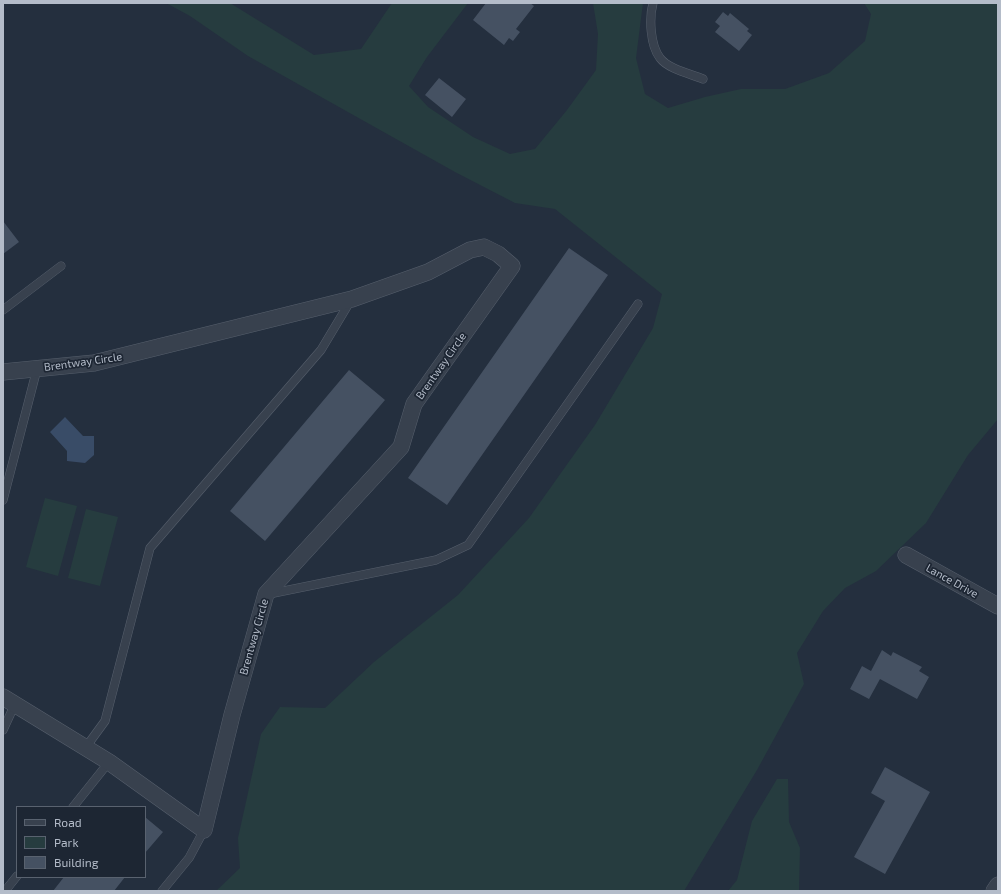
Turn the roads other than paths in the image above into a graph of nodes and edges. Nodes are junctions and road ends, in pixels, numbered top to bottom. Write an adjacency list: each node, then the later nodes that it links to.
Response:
1 (653, 3): 2 (lane)
2 (703, 78)
3 (62, 266): 6 (lane)
4 (352, 299): 7 (street, Brentway Circle); 11 (street, Brentway Circle); 15 (lane)
5 (638, 304): 11 (lane)
6 (3, 310)
7 (37, 369): 8 (street, Brentway Circle); 9 (lane)
8 (3, 372)
9 (3, 500)
10 (906, 555): 12 (street, Lance Drive)
11 (266, 594): 18 (street, Brentway Circle)
12 (998, 606)
13 (9, 700): 14 (lane); 15 (street)
14 (3, 730)
15 (86, 747): 16 (street)
16 (109, 762): 17 (lane); 18 (street)
17 (74, 806)
18 (204, 830): 22 (lane)
19 (16, 877): 21 (lane)
20 (998, 885): 23 (street)
21 (5, 891)
22 (162, 891)
23 (994, 891)

